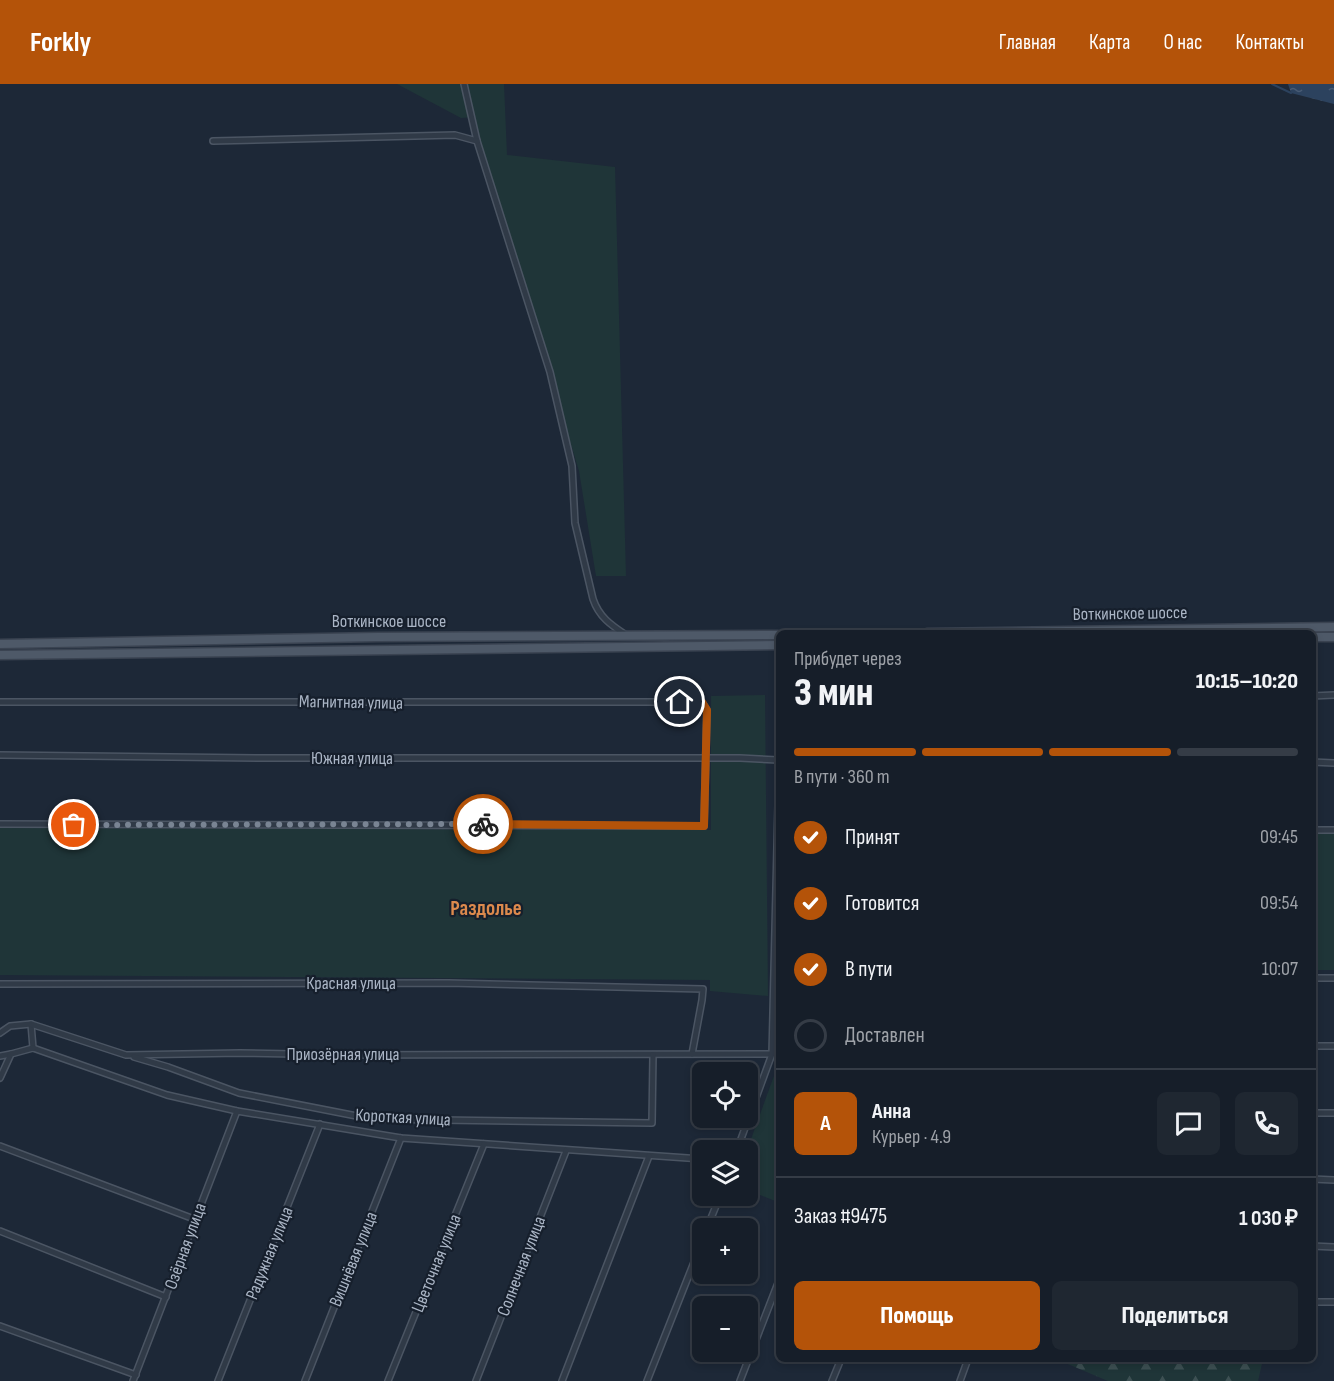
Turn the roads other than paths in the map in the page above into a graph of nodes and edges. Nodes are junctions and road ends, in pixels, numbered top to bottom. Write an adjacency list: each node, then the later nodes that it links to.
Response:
1 (464, 84): 3 (street)
2 (213, 141): 3 (street)
3 (477, 141): 7 (street)
4 (1334, 627): 5 (main road, Воткинское шоссе)
5 (1130, 630)
6 (776, 635): 7 (main road, Воткинское шоссе)
7 (628, 637): 10 (main road, Воткинское шоссе)
8 (1316, 637): 9 (main road)
9 (1334, 637)
10 (0, 644)
11 (776, 645): 12 (main road, Воткинское шоссе)
12 (0, 655)
13 (1334, 695): 14 (street)
14 (1316, 696)
15 (0, 702): 17 (street, Магнитная улица)
16 (0, 755): 17 (street, Южная улица)
17 (705, 759): 18 (street, Южная улица); 21 (street)
18 (776, 760)
19 (1316, 762): 20 (street)
20 (1334, 763)
21 (0, 824)
22 (1316, 830): 23 (street)
23 (1334, 830)
24 (1316, 978): 25 (street)
25 (1334, 978)
26 (0, 984): 34 (street, Красная улица)
27 (31, 1024): 28 (street); 32 (street); 36 (street, Приозёрная улица)
28 (0, 1033)
29 (776, 1036): 35 (street)
30 (1316, 1046): 31 (street)
31 (1334, 1046)
32 (33, 1048): 33 (street); 40 (street)
33 (11, 1054): 38 (street); 39 (street)
34 (692, 1054): 35 (street, Приозёрная улица); 37 (street, Приозёрная улица)
35 (772, 1054): 45 (street)
36 (126, 1055): 37 (street, Приозёрная улица); 37 (street, Короткая улица)
37 (653, 1055)
38 (0, 1056)
39 (0, 1078)
40 (237, 1111): 43 (street); 53 (street, Озёрная улица)
41 (1316, 1113): 42 (street)
42 (1334, 1113)
43 (320, 1124): 44 (street); 66 (street, Радужная улица)
44 (401, 1138): 46 (street); 67 (street, Вишнёвая улица)
45 (741, 1140)
46 (484, 1144): 48 (street); 68 (street, Цветочная улица)
47 (0, 1146): 53 (street)
48 (566, 1151): 49 (street); 69 (street, Солнечная улица)
49 (649, 1156): 50 (street); 70 (street)
50 (692, 1158)
51 (1316, 1179): 52 (street)
52 (1334, 1180)
53 (194, 1219): 59 (street, Озёрная улица)
54 (0, 1231): 59 (street)
55 (1316, 1246): 56 (street)
56 (1334, 1246)
57 (692, 1267): 71 (street)
58 (776, 1288): 72 (street)
59 (166, 1297): 65 (street, Озёрная улица)
60 (1316, 1302): 61 (street)
61 (1334, 1302)
62 (0, 1326): 65 (street)
63 (840, 1362): 73 (street)
64 (967, 1362): 74 (street)
65 (134, 1378)
66 (218, 1381)
67 (305, 1381)
68 (388, 1381)
69 (476, 1381)
70 (562, 1381)
71 (647, 1381)
72 (740, 1381)
73 (832, 1381)
74 (960, 1381)

